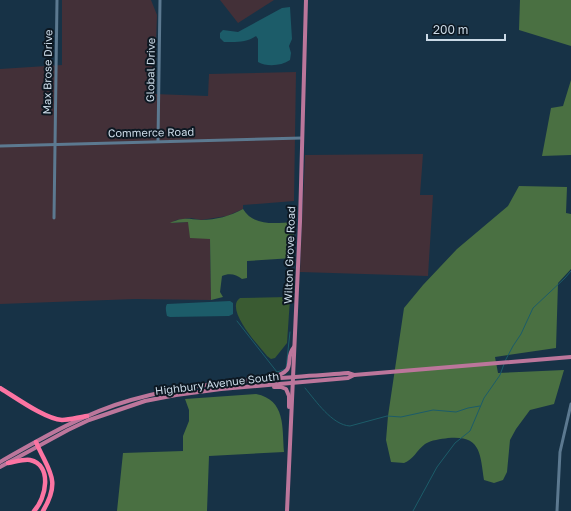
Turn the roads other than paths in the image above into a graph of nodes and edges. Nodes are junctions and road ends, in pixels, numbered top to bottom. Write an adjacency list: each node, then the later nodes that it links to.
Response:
1 (57, 0): 6 (street, Max Brose Drive)
2 (160, 0): 5 (street, Global Drive)
3 (306, 0): 4 (main road, Wilton Grove Road)
4 (302, 138): 5 (street, Commerce Road); 9 (main road, Wilton Grove Road)
5 (158, 141): 6 (street, Commerce Road)
6 (55, 144): 7 (street, Commerce Road); 8 (street, Max Brose Drive)
7 (0, 146)
8 (54, 218)
9 (294, 347): 12 (main road, Wilton Grove Road); 13 (main road)
10 (571, 357): 11 (main road, Highbury Avenue South)
11 (354, 376): 12 (main road, Highbury Avenue South); 14 (main road, Highbury Avenue South)
12 (293, 378): 13 (main road, Highbury Avenue South); 14 (main road, Wilton Grove Road)
13 (261, 380): 18 (main road, Highbury Avenue South)
14 (293, 383): 15 (main road, Highbury Avenue South); 19 (main road, Wilton Grove Road)
15 (261, 386): 19 (main road); 20 (main road, Highbury Avenue South)
16 (0, 388): 18 (highway)
17 (571, 404): 27 (street)
18 (87, 416): 20 (main road, Highbury Avenue South)
19 (290, 434): 26 (main road, Wilton Grove Road)
20 (37, 444): 21 (main road, Highbury Avenue South); 22 (main road, Highbury Avenue South); 25 (highway)
21 (0, 462)
22 (8, 463): 23 (main road, Highbury Avenue South); 24 (highway)
23 (0, 468)
24 (34, 511)
25 (43, 511)
26 (287, 511)
27 (557, 511)

